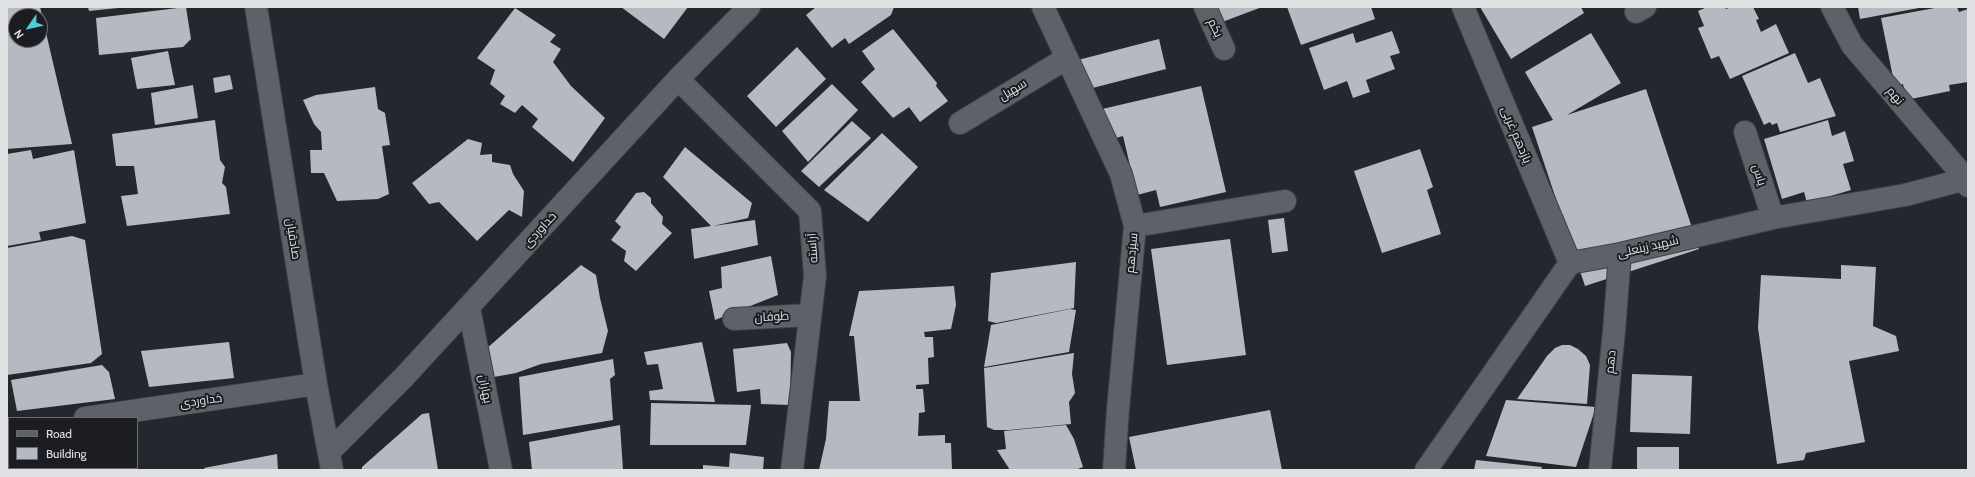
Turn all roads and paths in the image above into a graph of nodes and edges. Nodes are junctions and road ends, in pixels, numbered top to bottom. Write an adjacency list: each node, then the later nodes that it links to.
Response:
1 (256, 7): 21 (street, صادقیان)
2 (749, 7): 9 (street, خداوردی)
3 (1043, 7): 8 (street, سیزدهم)
4 (1205, 7): 7 (street, یکم)
5 (1463, 7): 17 (street, یازدهم غربی)
6 (1832, 7): 12 (street, نهم)
7 (1224, 49)
8 (1067, 58): 10 (street, سهیل); 15 (street, سیزدهم)
9 (678, 79): 18 (street, خداوردی); 19 (street, آراسته)
10 (960, 123)
11 (1745, 132): 14 (street, یاس)
12 (1967, 182): 14 (street, شهید زینعلی)
13 (1285, 202): 15 (street)
14 (1773, 218): 16 (street, شهید زینعلی)
15 (1135, 226): 27 (street, سیزدهم)
16 (1620, 254): 17 (street, شهید زینعلی); 28 (street, دهم)
17 (1570, 263): 24 (street)
18 (468, 308): 23 (street, خداوردی); 25 (street, بهاران)
19 (810, 315): 20 (street, طوفان); 26 (street, آراسته)
20 (734, 319)
21 (316, 384): 22 (street, خداوردی); 23 (street, صادقیان)
22 (92, 417)
23 (331, 461)
24 (1434, 466)
25 (501, 470)
26 (792, 470)
27 (1114, 470)
28 (1600, 470)

